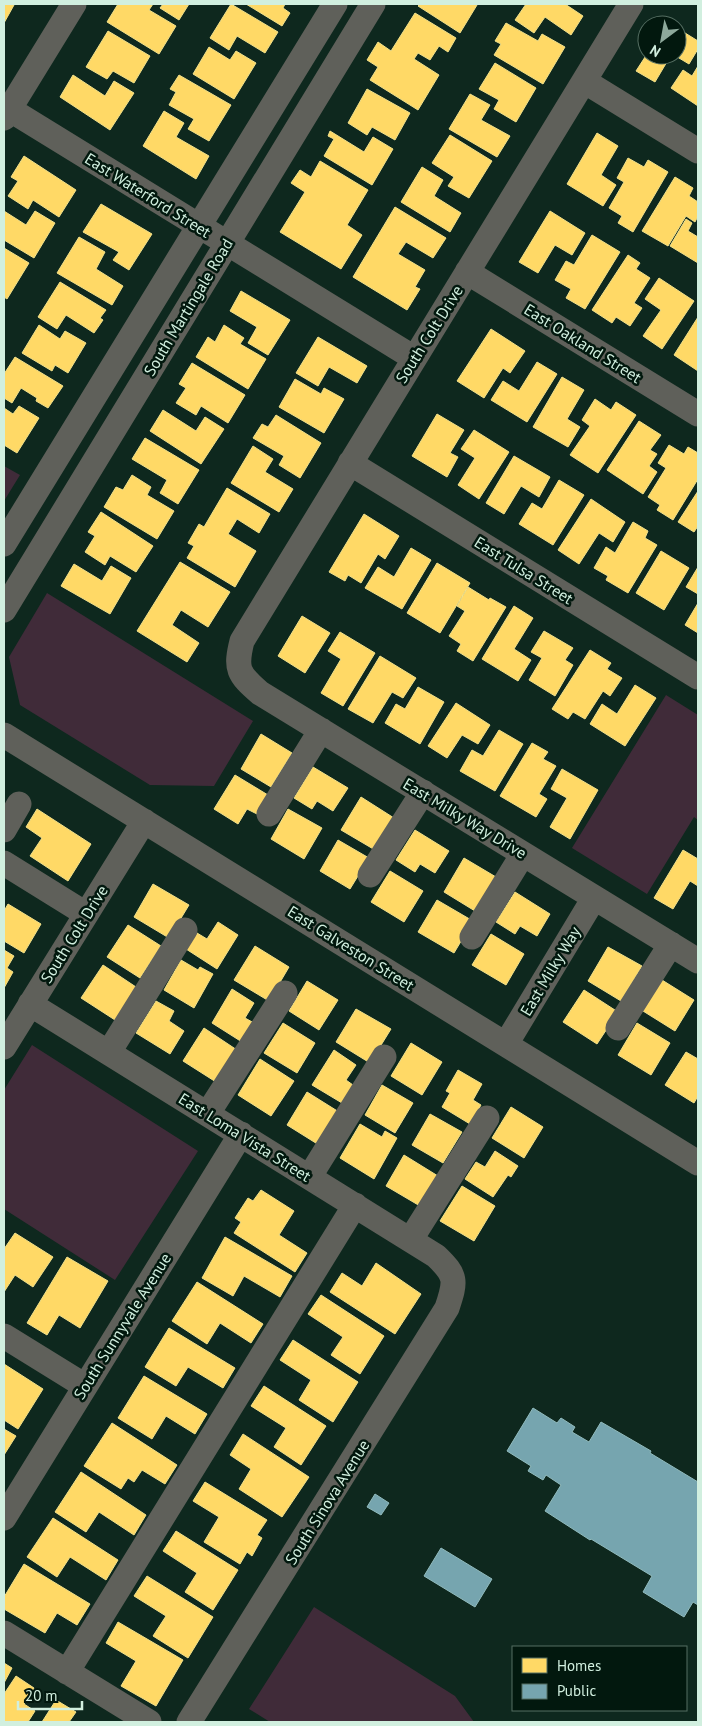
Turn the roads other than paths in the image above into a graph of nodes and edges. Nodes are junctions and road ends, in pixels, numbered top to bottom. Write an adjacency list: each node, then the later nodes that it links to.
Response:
1 (74, 4): 6 (street)
2 (335, 4): 8 (street, South Martingale Road)
3 (373, 4): 9 (street, South Martingale Road)
4 (631, 4): 5 (street, South Colt Drive)
5 (584, 81): 7 (street); 10 (street, South Colt Drive)
6 (6, 113): 8 (street, East Waterford Street)
7 (698, 151)
8 (198, 226): 9 (street, East Waterford Street); 14 (street, South Martingale Road)
9 (227, 243): 11 (street, East Waterford Street); 15 (street, South Martingale Road)
10 (467, 272): 11 (street, South Colt Drive); 12 (street, East Oakland Street)
11 (414, 358): 13 (street, South Colt Drive)
12 (698, 414)
13 (350, 463): 16 (street, South Colt Drive); 17 (street, East Tulsa Street)
14 (4, 544)
15 (4, 610)
16 (239, 669): 18 (street, East Milky Way Drive)
17 (698, 676)
18 (321, 730): 20 (street, East Milky Way Drive); 22 (street)
19 (4, 735): 23 (street, East Galveston Street)
20 (423, 792): 25 (street, East Milky Way Drive); 27 (street)
21 (19, 804): 24 (street)
22 (269, 814)
23 (144, 821): 29 (street, South Colt Drive); 37 (street, East Galveston Street)
24 (4, 830)
25 (523, 854): 28 (street, East Milky Way Drive); 31 (street)
26 (4, 863): 29 (street)
27 (370, 876)
28 (594, 898): 32 (street, East Milky Way Drive); 37 (street, East Milky Way)
29 (86, 914): 35 (street, South Colt Drive)
30 (185, 930): 39 (street)
31 (472, 937)
32 (671, 944): 33 (street, East Milky Way Drive); 36 (street)
33 (698, 961)
34 (285, 993): 41 (street)
35 (30, 1004): 38 (street, South Colt Drive); 39 (street, East Loma Vista Street)
36 (618, 1028)
37 (506, 1044): 44 (street, East Galveston Street)
38 (4, 1047)
39 (108, 1052): 41 (street, East Loma Vista Street)
40 (384, 1057): 45 (street)
41 (208, 1113): 43 (street, East Loma Vista Street)
42 (487, 1118): 47 (street)
43 (241, 1134): 45 (street, East Loma Vista Street); 50 (street, South Sunnyvale Avenue)
44 (698, 1162)
45 (310, 1176): 46 (street, East Loma Vista Street)
46 (355, 1205): 47 (street, East Loma Vista Street); 53 (street)
47 (411, 1240): 48 (street, East Loma Vista Street)
48 (453, 1277): 55 (street, South Sinova Avenue)
49 (4, 1336): 50 (street)
50 (85, 1386): 51 (street, South Sunnyvale Avenue)
51 (4, 1518)
52 (4, 1633): 53 (street)
53 (67, 1672): 54 (street)
54 (149, 1722)
55 (189, 1722)

